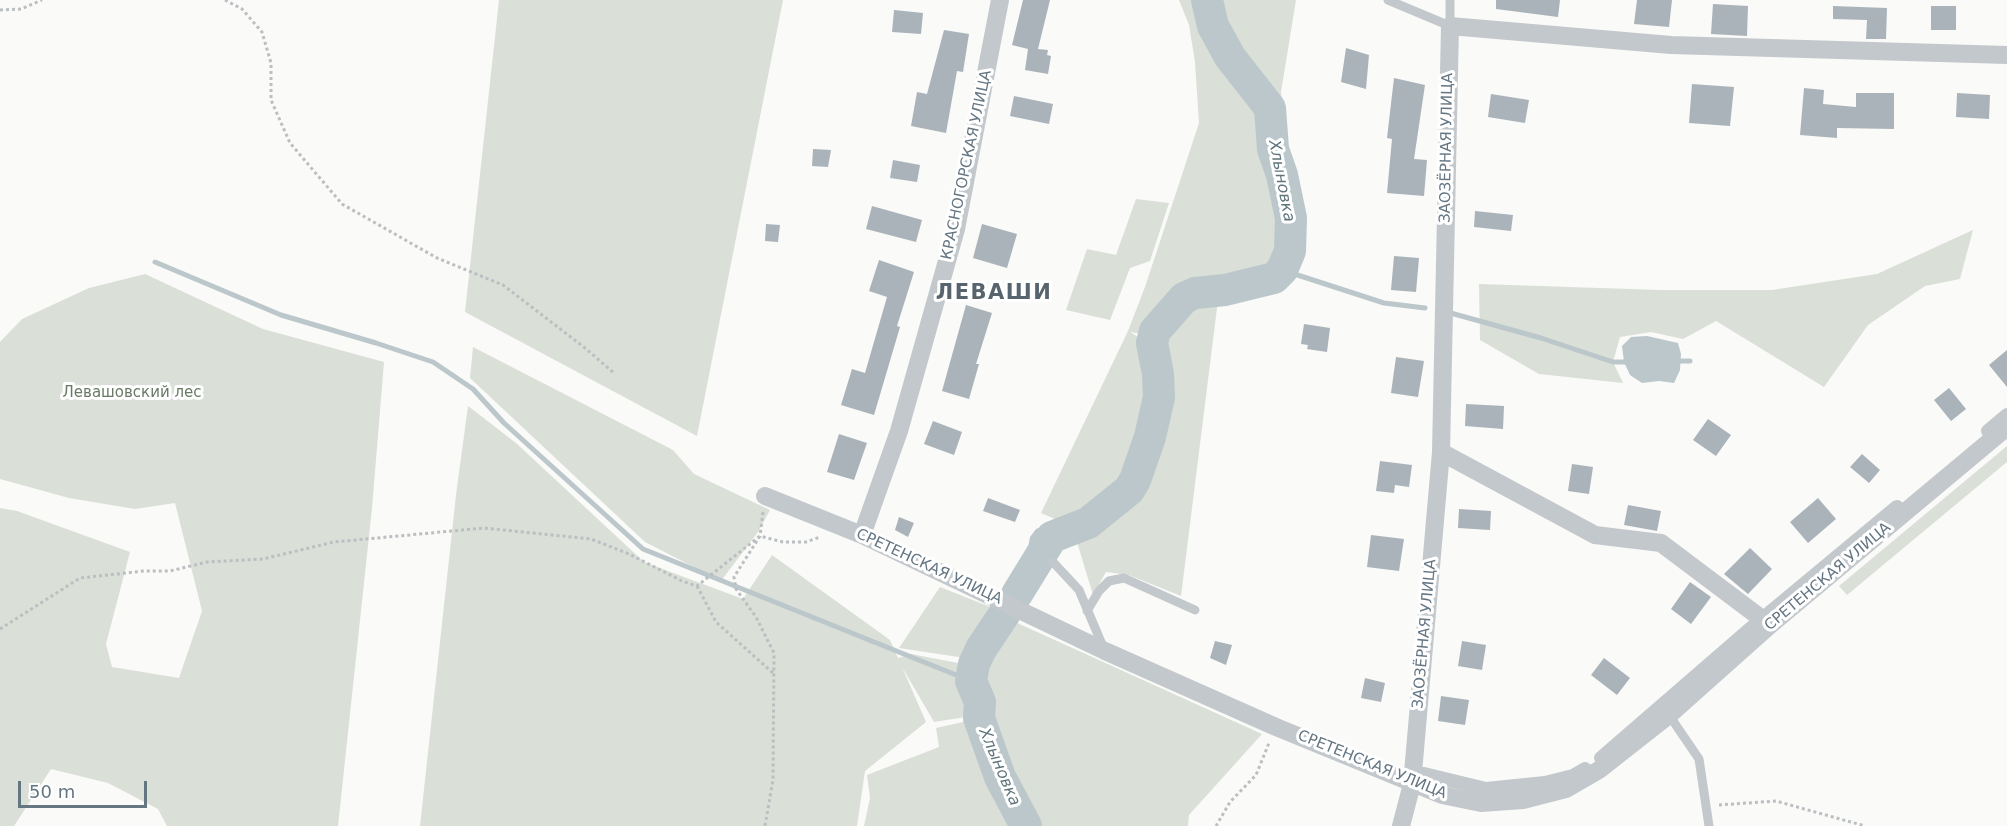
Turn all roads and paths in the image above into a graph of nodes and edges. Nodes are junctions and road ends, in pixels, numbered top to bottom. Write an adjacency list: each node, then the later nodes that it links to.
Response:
1 (42, 0): 6 (path)
2 (225, 0): 9 (path)
3 (1000, 0): 14 (street, КРАСНОГОРСКАЯ УЛИЦА)
4 (1388, 0): 7 (lane)
5 (1450, 0): 7 (lane)
6 (0, 10)
7 (1450, 26): 8 (street); 12 (street, ЗАОЗЁРНАЯ УЛИЦА)
8 (2007, 55)
9 (614, 374)
10 (2007, 416): 20 (street)
11 (2007, 427): 20 (street, СРЕТЕНСКАЯ УЛИЦА)
12 (1442, 452): 20 (street); 26 (street, ЗАОЗЁРНАЯ УЛИЦА)
13 (765, 495): 14 (street, СРЕТЕНСКАЯ УЛИЦА); 15 (path)
14 (854, 531): 15 (path); 22 (street, СРЕТЕНСКАЯ УЛИЦА)
15 (760, 536): 17 (path); 23 (path)
16 (1053, 562): 19 (lane)
17 (697, 586): 21 (path); 23 (path)
18 (1195, 610): 19 (lane)
19 (1088, 611): 22 (lane)
20 (1766, 622): 24 (street, СРЕТЕНСКАЯ УЛИЦА); 26 (street)
21 (0, 629)
22 (1105, 651): 25 (street, СРЕТЕНСКАЯ УЛИЦА)
23 (775, 675): 28 (path)
24 (1669, 715): 26 (street, СРЕТЕНСКАЯ УЛИЦА); 27 (lane)
25 (1276, 727): 26 (street, СРЕТЕНСКАЯ УЛИЦА); 29 (path)
26 (1418, 779): 30 (street, ЗАОЗЁРНАЯ УЛИЦА)
27 (1706, 807): 31 (lane); 32 (path)
28 (765, 826)
29 (1216, 826)
30 (1401, 826)
31 (1708, 826)
32 (1865, 826)

